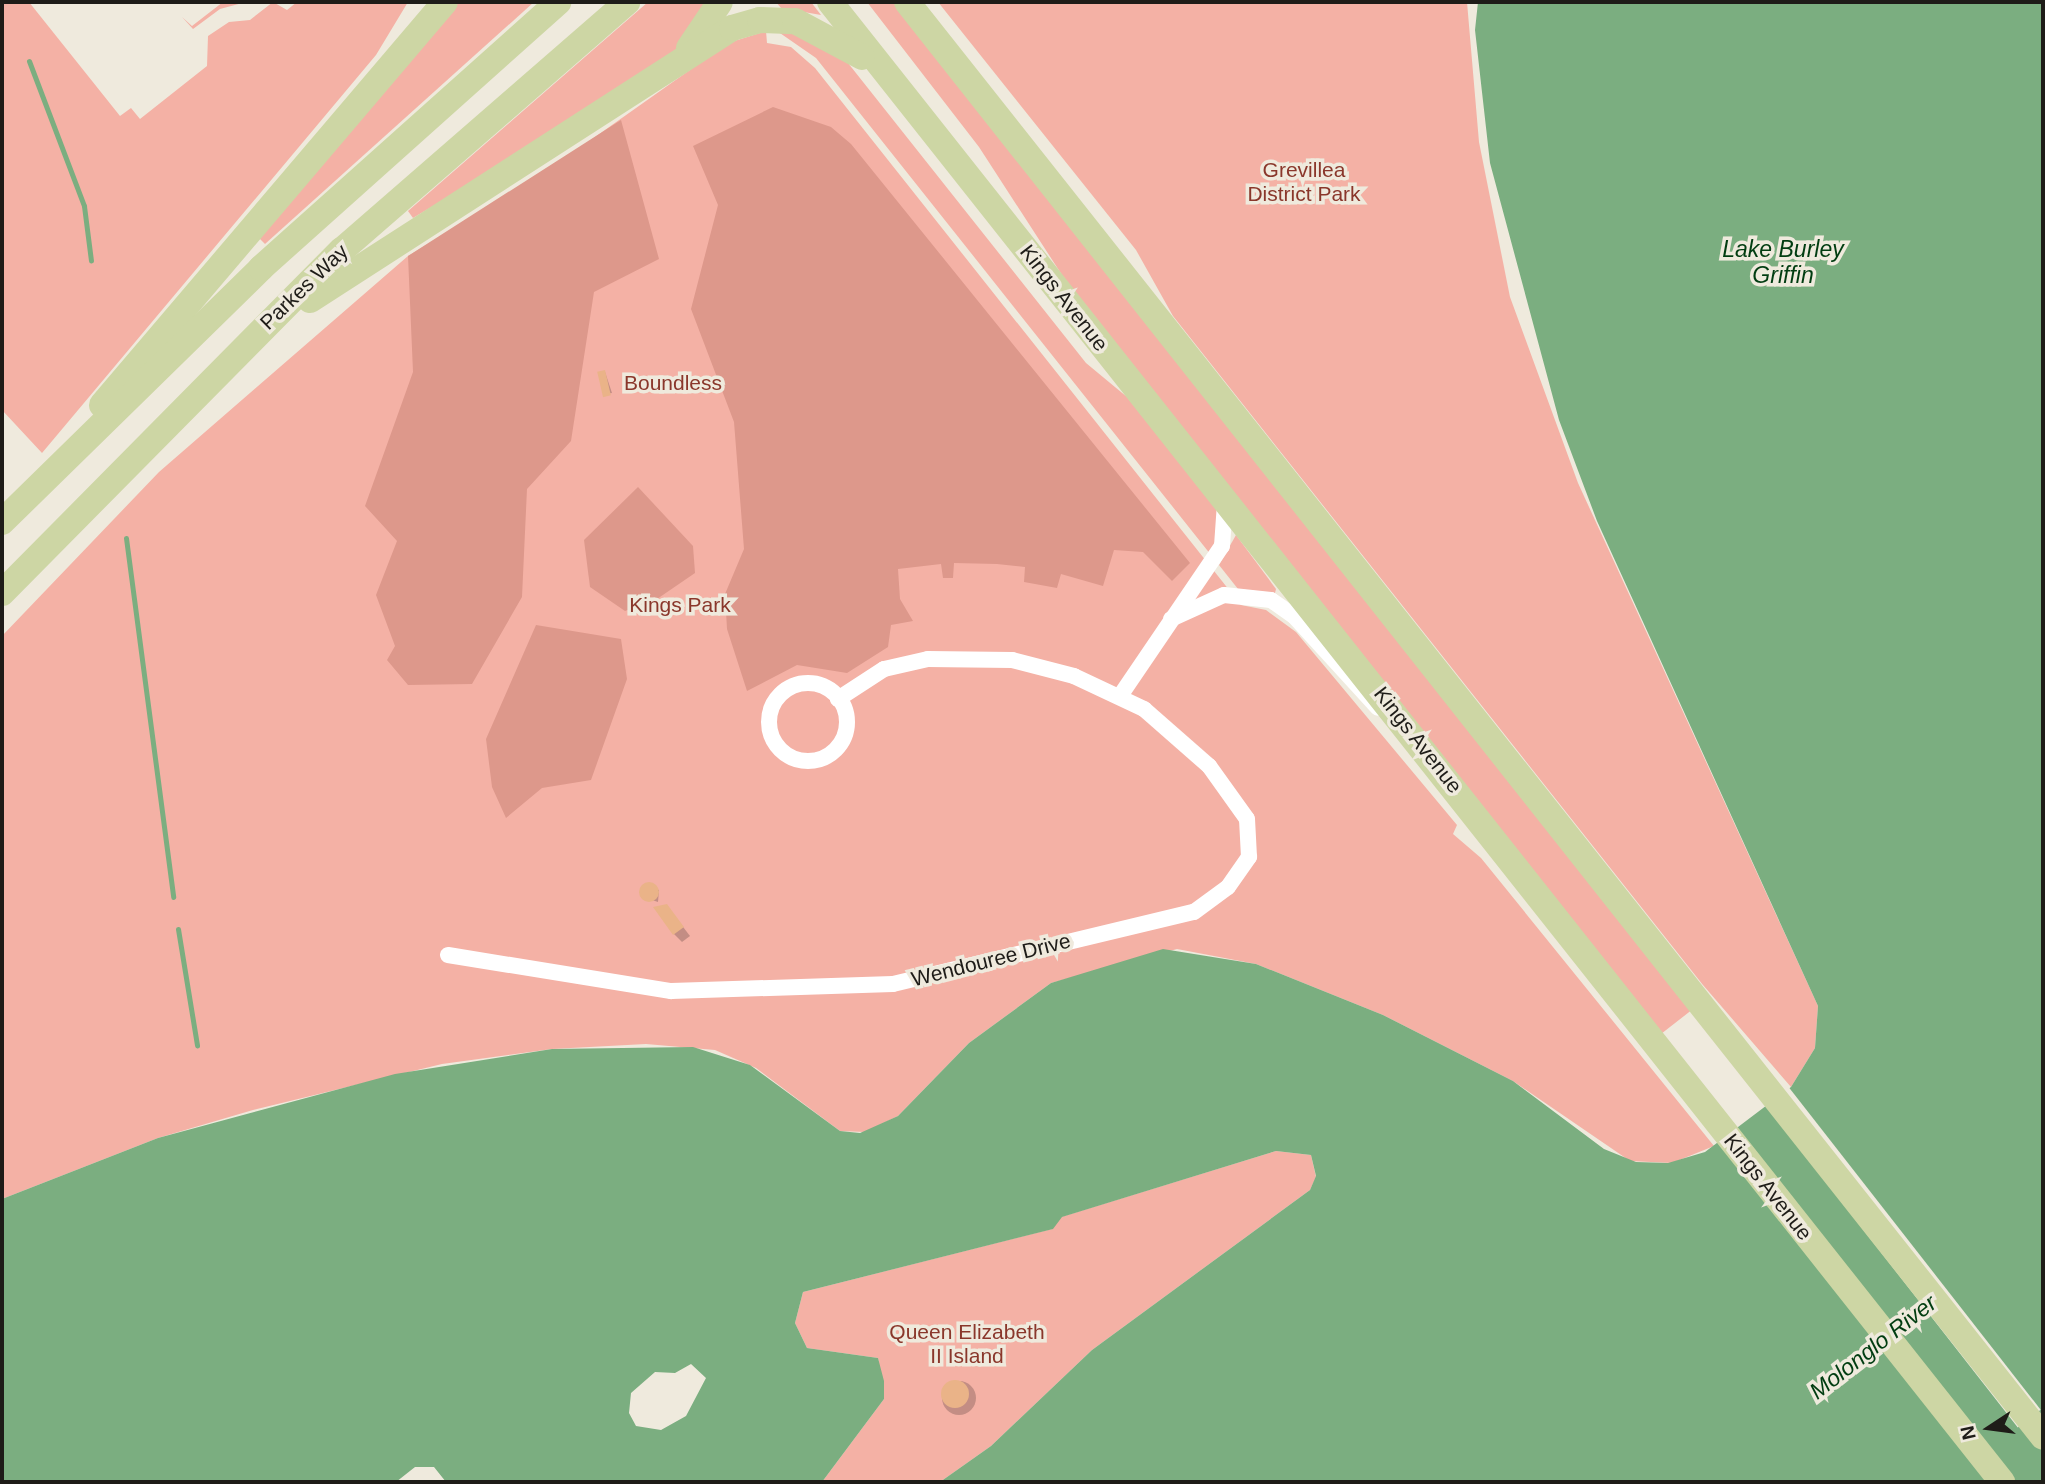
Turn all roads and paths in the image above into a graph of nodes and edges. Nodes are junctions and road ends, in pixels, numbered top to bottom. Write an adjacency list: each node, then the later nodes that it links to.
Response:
1 (444, 2): 12 (main road)
2 (559, 2): 12 (main road, Parkes Way)
3 (626, 2): 11 (main road, Parkes Way)
4 (720, 2): 10 (main road)
5 (830, 2): 9 (main road, Kings Avenue)
6 (907, 2): 8 (main road)
7 (920, 2): 8 (main road)
8 (933, 34): 21 (main road)
9 (886, 75): 10 (main road); 13 (main road, Kings Avenue)
10 (659, 80): 11 (main road)
11 (209, 378): 15 (main road, Parkes Way)
12 (49, 477): 14 (main road, Parkes Way)
13 (1224, 496): 16 (street); 19 (main road, Kings Avenue)
14 (2, 522)
15 (2, 593)
16 (1171, 619): 17 (street); 19 (street)
17 (1120, 696): 18 (street, Wendouree Drive); 20 (street, Wendouree Drive)
18 (838, 699): 18 (street)
19 (1410, 729): 22 (main road, Kings Avenue)
20 (449, 955)
21 (2043, 1437)
22 (2002, 1482)

